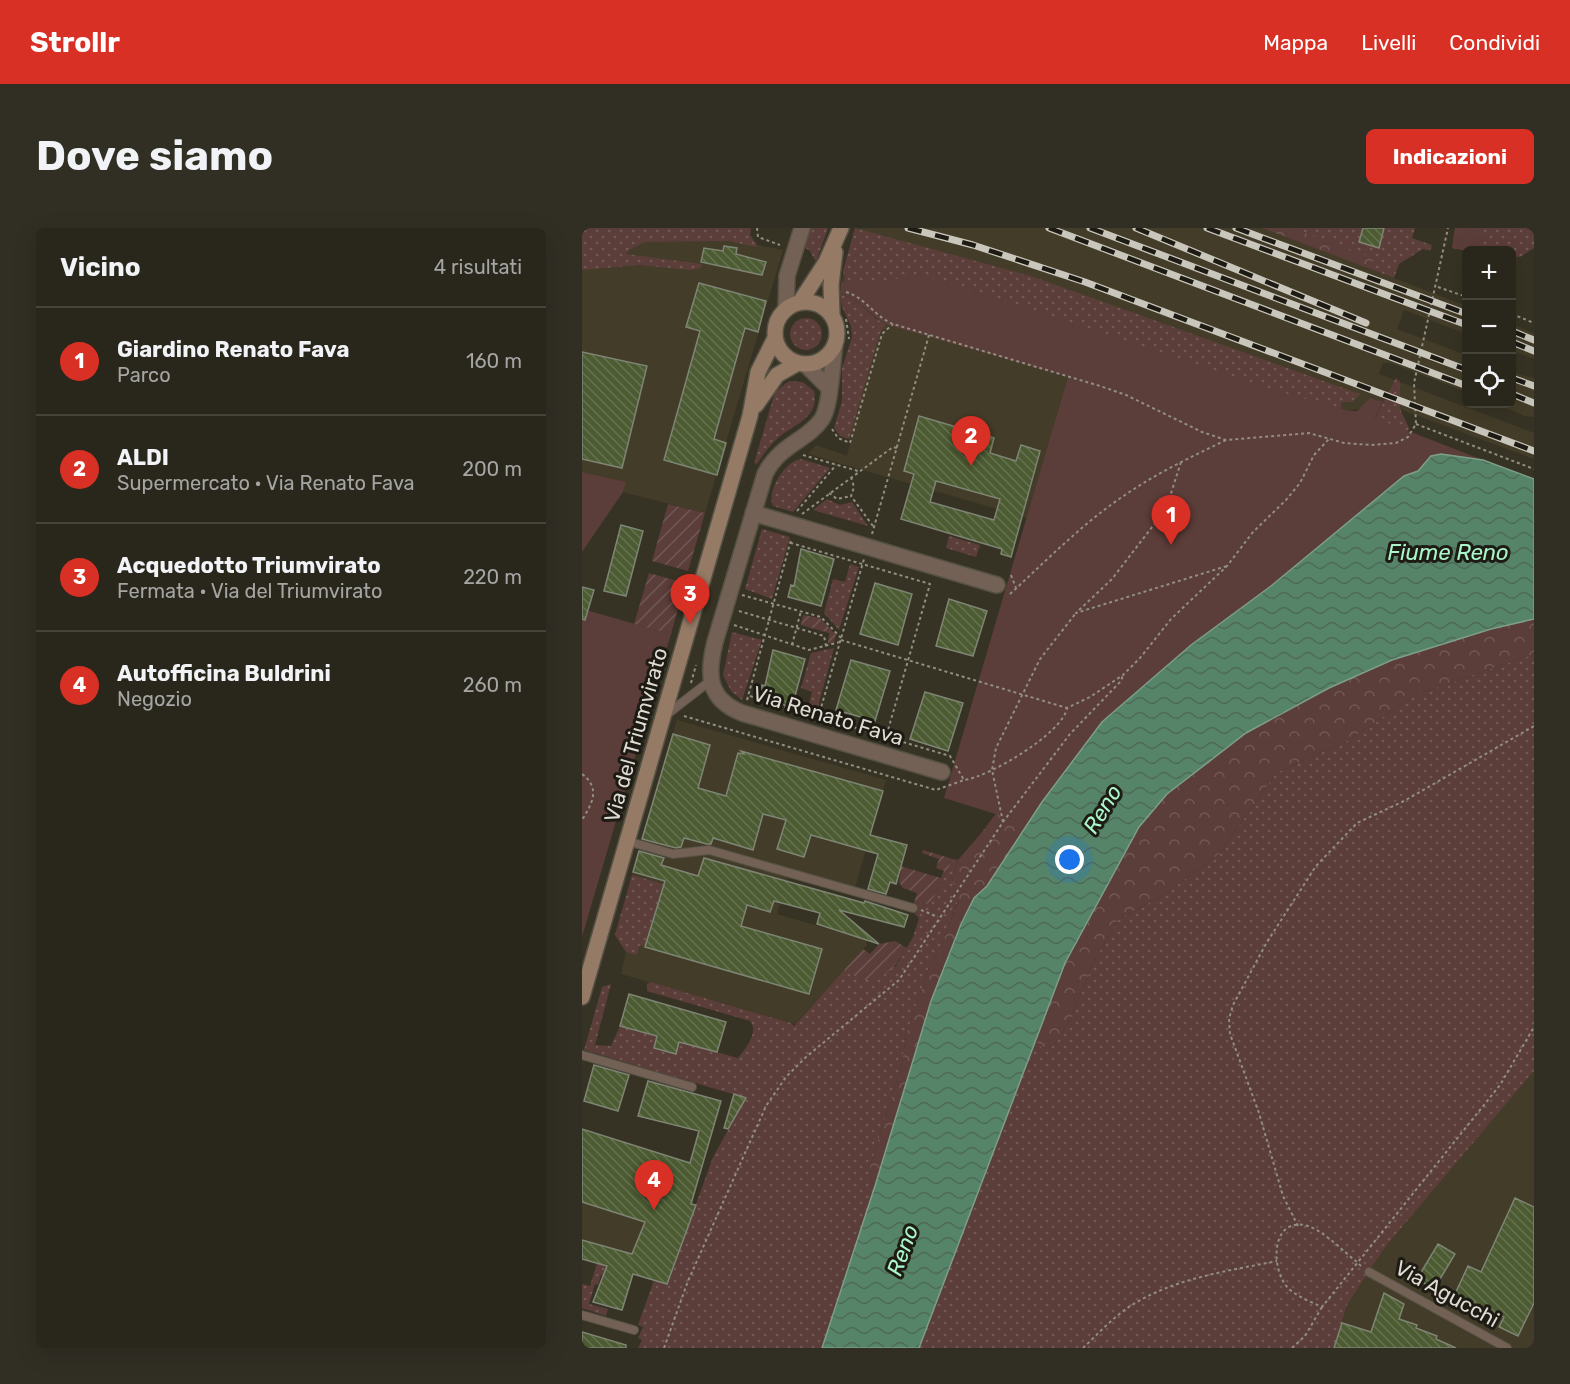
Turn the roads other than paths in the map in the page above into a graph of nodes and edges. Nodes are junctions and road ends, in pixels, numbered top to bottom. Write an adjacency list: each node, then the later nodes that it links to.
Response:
1 (802, 228): 3 (street)
2 (839, 235): 3 (main road); 4 (main road)
3 (793, 306): 4 (main road); 5 (main road)
4 (832, 315): 6 (main road)
5 (775, 338): 7 (main road); 9 (main road, Via del Triumvirato)
6 (835, 344): 7 (main road); 8 (street)
7 (802, 363): 8 (street); 9 (main road, Via del Triumvirato)
8 (828, 387): 10 (street)
9 (750, 416): 13 (main road, Via del Triumvirato)
10 (753, 513): 11 (street); 12 (street)
11 (997, 585)
12 (710, 681): 13 (lane); 14 (street, Via Renato Fava)
13 (663, 718): 15 (main road, Via del Triumvirato)
14 (942, 772)
15 (627, 841): 16 (lane); 17 (main road, Via del Triumvirato)
16 (913, 908)
17 (582, 997)
18 (582, 1055): 19 (lane)
19 (692, 1087)
20 (1369, 1272): 23 (lane, Via Agucchi)
21 (582, 1315): 22 (lane)
22 (634, 1330)
23 (1507, 1348)

